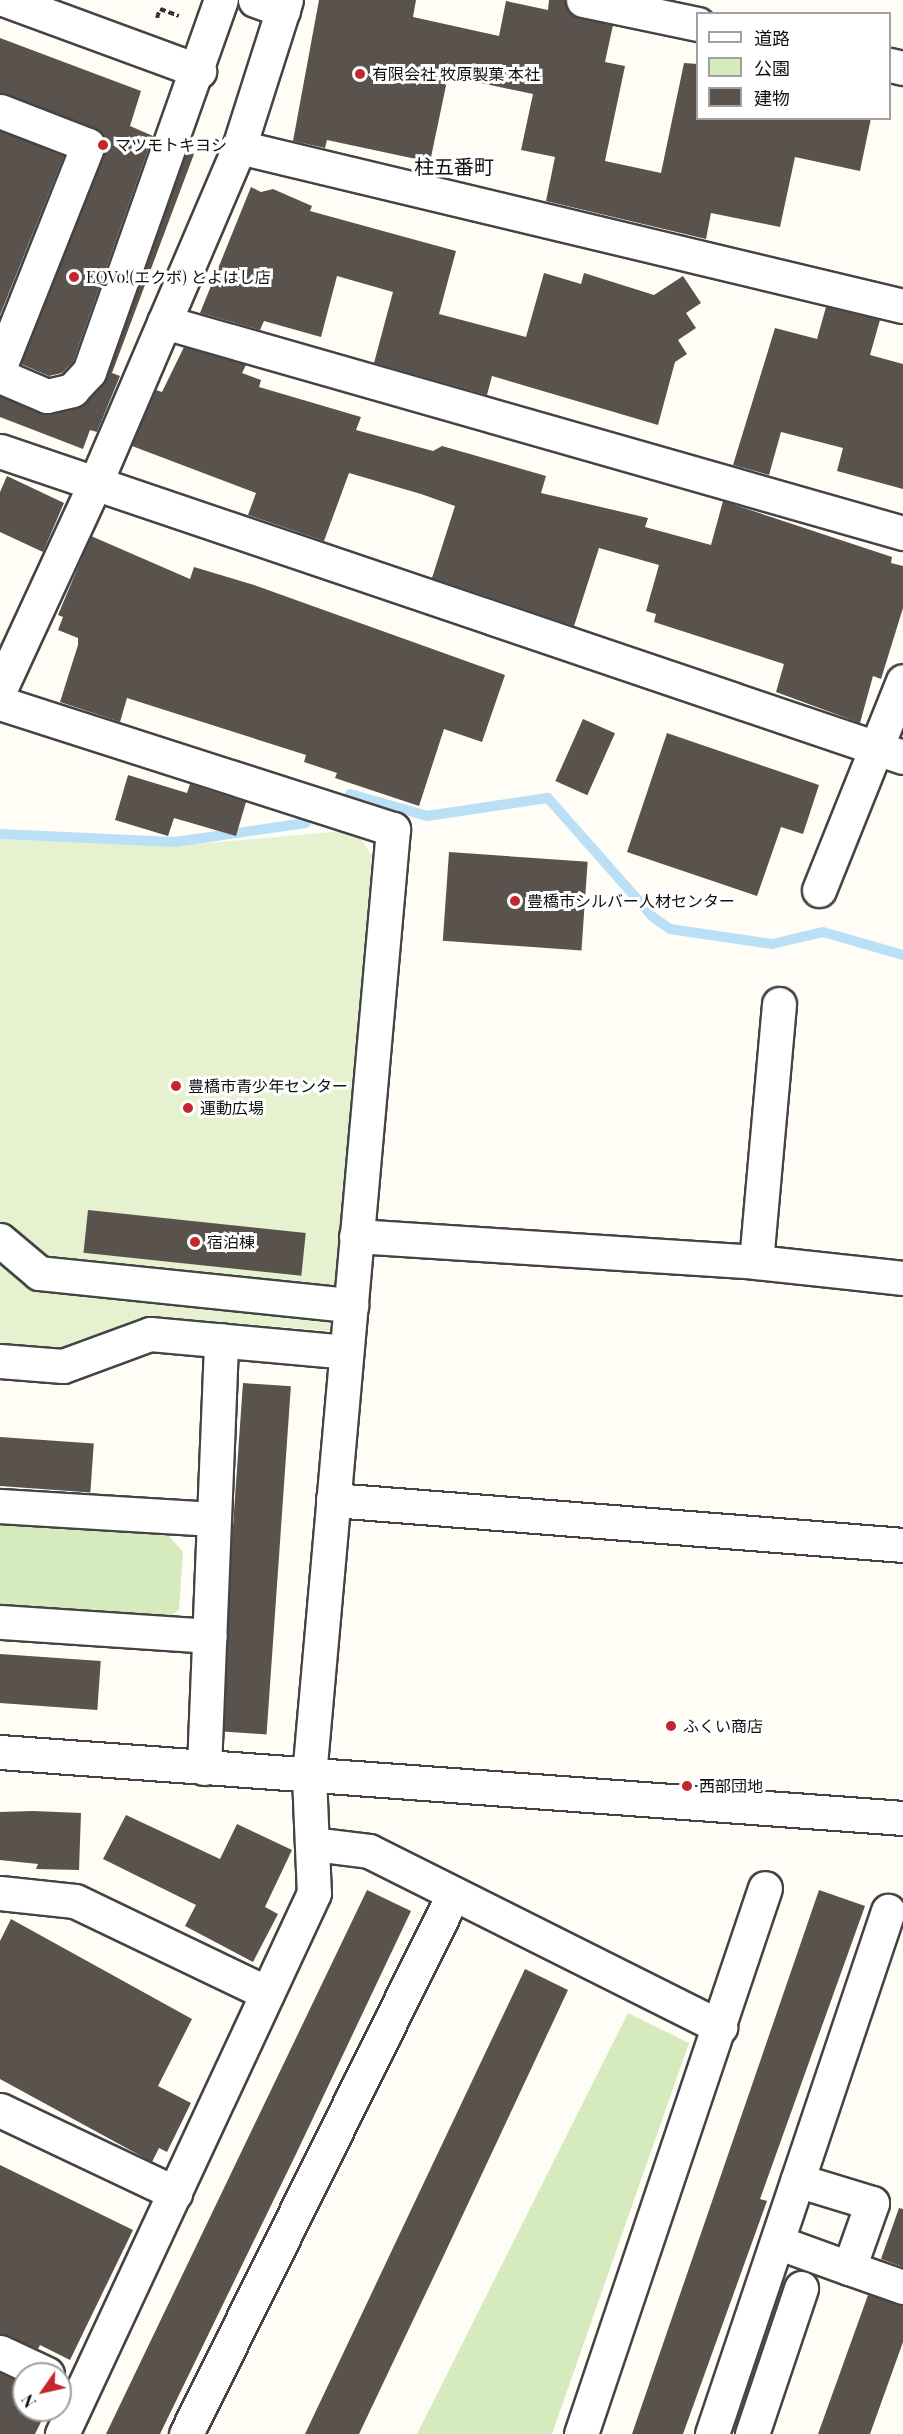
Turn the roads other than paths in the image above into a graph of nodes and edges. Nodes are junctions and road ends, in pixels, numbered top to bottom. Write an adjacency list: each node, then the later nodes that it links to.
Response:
1 (221, 0): 6 (street)
2 (583, 0): 5 (street)
3 (16, 2): 6 (street)
4 (275, 3): 8 (street)
5 (696, 24)
6 (199, 71): 12 (street)
7 (0, 111): 11 (street)
8 (239, 147): 9 (street); 10 (street)
9 (903, 306)
10 (164, 322): 14 (street); 15 (street)
11 (0, 366)
12 (0, 376)
13 (0, 451): 14 (street)
14 (94, 486): 17 (street); 19 (street)
15 (903, 533)
16 (903, 681): 19 (street)
17 (0, 689)
18 (0, 703): 22 (street)
19 (890, 752): 20 (street)
20 (819, 890)
21 (779, 1004): 24 (street)
22 (356, 1236): 24 (street); 26 (street)
23 (0, 1240): 26 (street)
24 (756, 1262): 25 (street)
25 (903, 1278)
26 (351, 1305): 28 (street)
27 (221, 1340): 28 (street); 29 (street); 32 (street)
28 (346, 1352): 30 (street)
29 (0, 1361)
30 (333, 1500): 33 (street); 38 (street)
31 (0, 1506): 32 (street)
32 (214, 1520): 35 (street)
33 (903, 1545)
34 (0, 1622): 35 (street)
35 (210, 1636): 37 (street)
36 (0, 1752): 37 (street)
37 (204, 1768): 38 (street)
38 (309, 1776): 39 (street); 40 (street)
39 (903, 1818)
40 (313, 1844): 43 (street); 45 (street)
41 (765, 1888): 46 (street)
42 (0, 1893): 45 (street)
43 (452, 1897): 46 (street); 57 (street)
44 (888, 1911): 48 (street)
45 (267, 1993): 49 (street)
46 (720, 2027): 58 (street)
47 (0, 2110): 49 (street)
48 (797, 2180): 50 (street); 51 (street)
49 (176, 2193): 56 (street)
50 (777, 2242): 51 (street); 59 (street)
51 (849, 2268): 52 (street)
52 (903, 2287)
53 (801, 2288): 60 (street)
54 (0, 2352): 55 (street)
55 (21, 2362)
56 (72, 2384)
57 (186, 2434)
58 (581, 2434)
59 (712, 2434)
60 (752, 2434)

